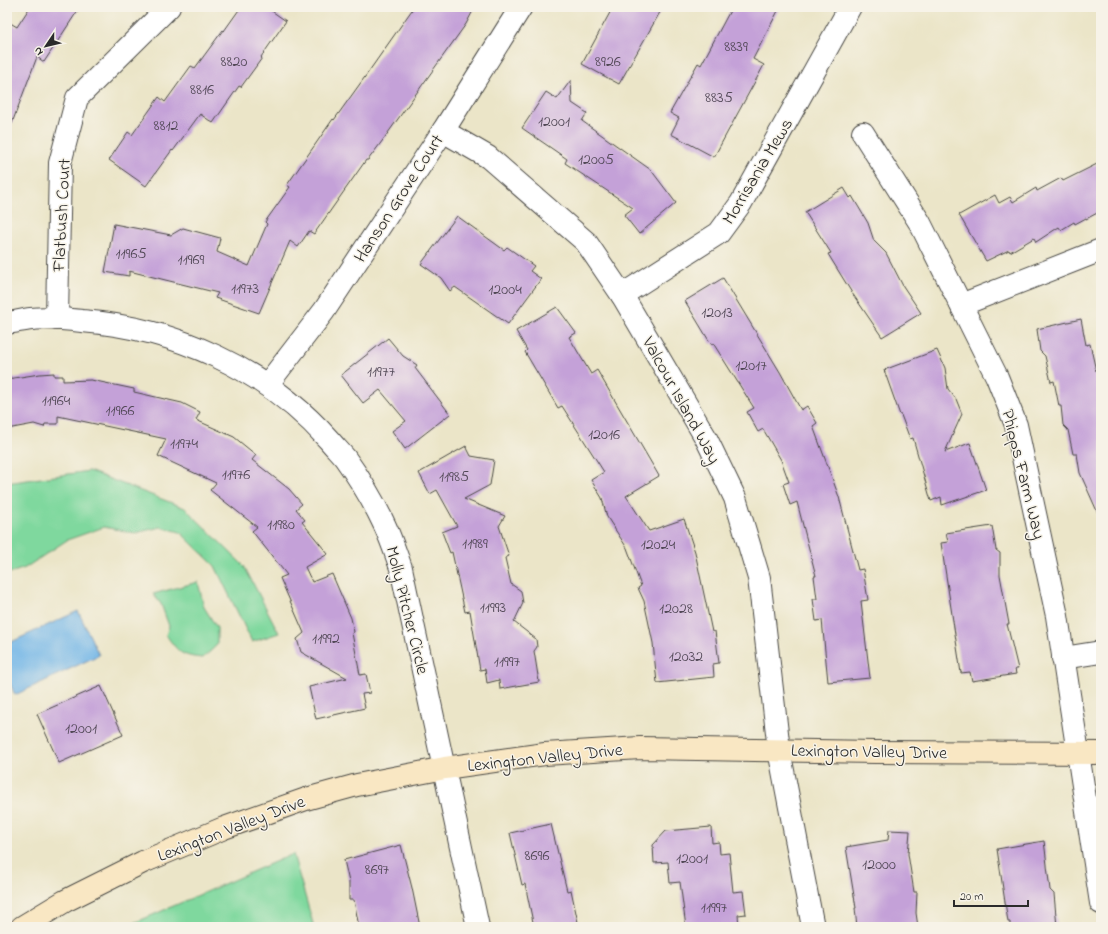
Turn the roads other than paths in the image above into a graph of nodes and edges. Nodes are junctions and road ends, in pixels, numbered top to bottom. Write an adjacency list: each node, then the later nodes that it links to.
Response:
1 (169, 7): 9 (street, Flatbush Court)
2 (521, 7): 4 (street, Hanson Grove Court)
3 (850, 7): 7 (street, Morrisania Mews)
4 (443, 130): 7 (street, Valcour Island Way); 11 (street, Hanson Grove Court)
5 (863, 133): 8 (street, Phipps Farm Way)
6 (1101, 250): 8 (street)
7 (622, 295): 14 (street, Valcour Island Way)
8 (961, 305): 13 (street, Phipps Farm Way)
9 (56, 318): 10 (street, Molly Pitcher Circle); 11 (street, Molly Pitcher Circle)
10 (7, 323)
11 (267, 385): 17 (street, Molly Pitcher Circle)
12 (1101, 652): 13 (street)
13 (1063, 658): 15 (street, Phipps Farm Way)
14 (779, 750): 15 (street, Lexington Valley Drive); 17 (street, Lexington Valley Drive); 22 (street, Valcour Island Way)
15 (1078, 753): 16 (street, Lexington Valley Drive); 18 (street, Phipps Farm Way)
16 (1101, 753)
17 (444, 768): 20 (street, Lexington Valley Drive); 21 (street, Molly Pitcher Circle)
18 (1098, 857): 19 (street, Phipps Farm Way)
19 (1101, 903)
20 (22, 927)
21 (478, 927)
22 (813, 927)

